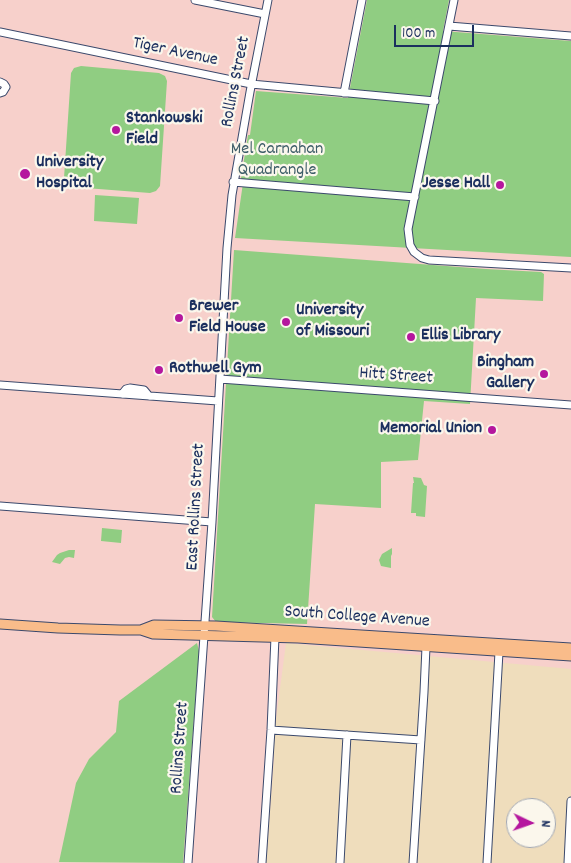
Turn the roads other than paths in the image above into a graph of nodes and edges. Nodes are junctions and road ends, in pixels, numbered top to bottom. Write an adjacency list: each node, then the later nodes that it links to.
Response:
1 (195, 0): 5 (street)
2 (268, 0): 5 (street, Rollins Street)
3 (362, 0): 12 (street)
4 (454, 0): 6 (street)
5 (265, 14): 10 (street, Rollins Street)
6 (449, 26): 8 (street); 13 (street)
7 (0, 32): 10 (street, Tiger Avenue)
8 (571, 36)
9 (0, 82): 11 (street)
10 (251, 84): 12 (street, Tiger Avenue); 14 (street, Rollins Street)
11 (0, 93)
12 (344, 93): 13 (street, Tiger Avenue)
13 (435, 101): 15 (street)
14 (233, 182): 15 (street); 17 (street, Rollins Street)
15 (415, 197): 16 (street)
16 (571, 268)
17 (220, 379): 19 (street, East Rollins Street); 20 (street, Hitt Street)
18 (0, 385): 19 (street)
19 (218, 401): 22 (street, East Rollins Street)
20 (571, 405)
21 (0, 506): 22 (street)
22 (212, 522): 24 (street, East Rollins Street)
23 (0, 624): 25 (main road, South College Avenue)
24 (204, 626): 25 (main road, South College Avenue); 26 (street, East Rollins Street); 29 (main road, South College Avenue)
25 (141, 630): 26 (main road, South College Avenue)
26 (204, 636): 27 (main road, South College Avenue); 37 (street, Rollins Street)
27 (275, 637): 28 (main road, South College Avenue); 32 (street)
28 (426, 647): 30 (main road, South College Avenue); 34 (street)
29 (571, 648)
30 (499, 652): 31 (main road, South College Avenue); 41 (street)
31 (571, 656)
32 (270, 730): 33 (street); 38 (street)
33 (347, 735): 34 (street); 39 (street)
34 (421, 740): 40 (street)
35 (571, 801): 36 (street)
36 (570, 823): 42 (street)
37 (188, 863)
38 (262, 863)
39 (340, 863)
40 (414, 863)
41 (487, 863)
42 (568, 863)

